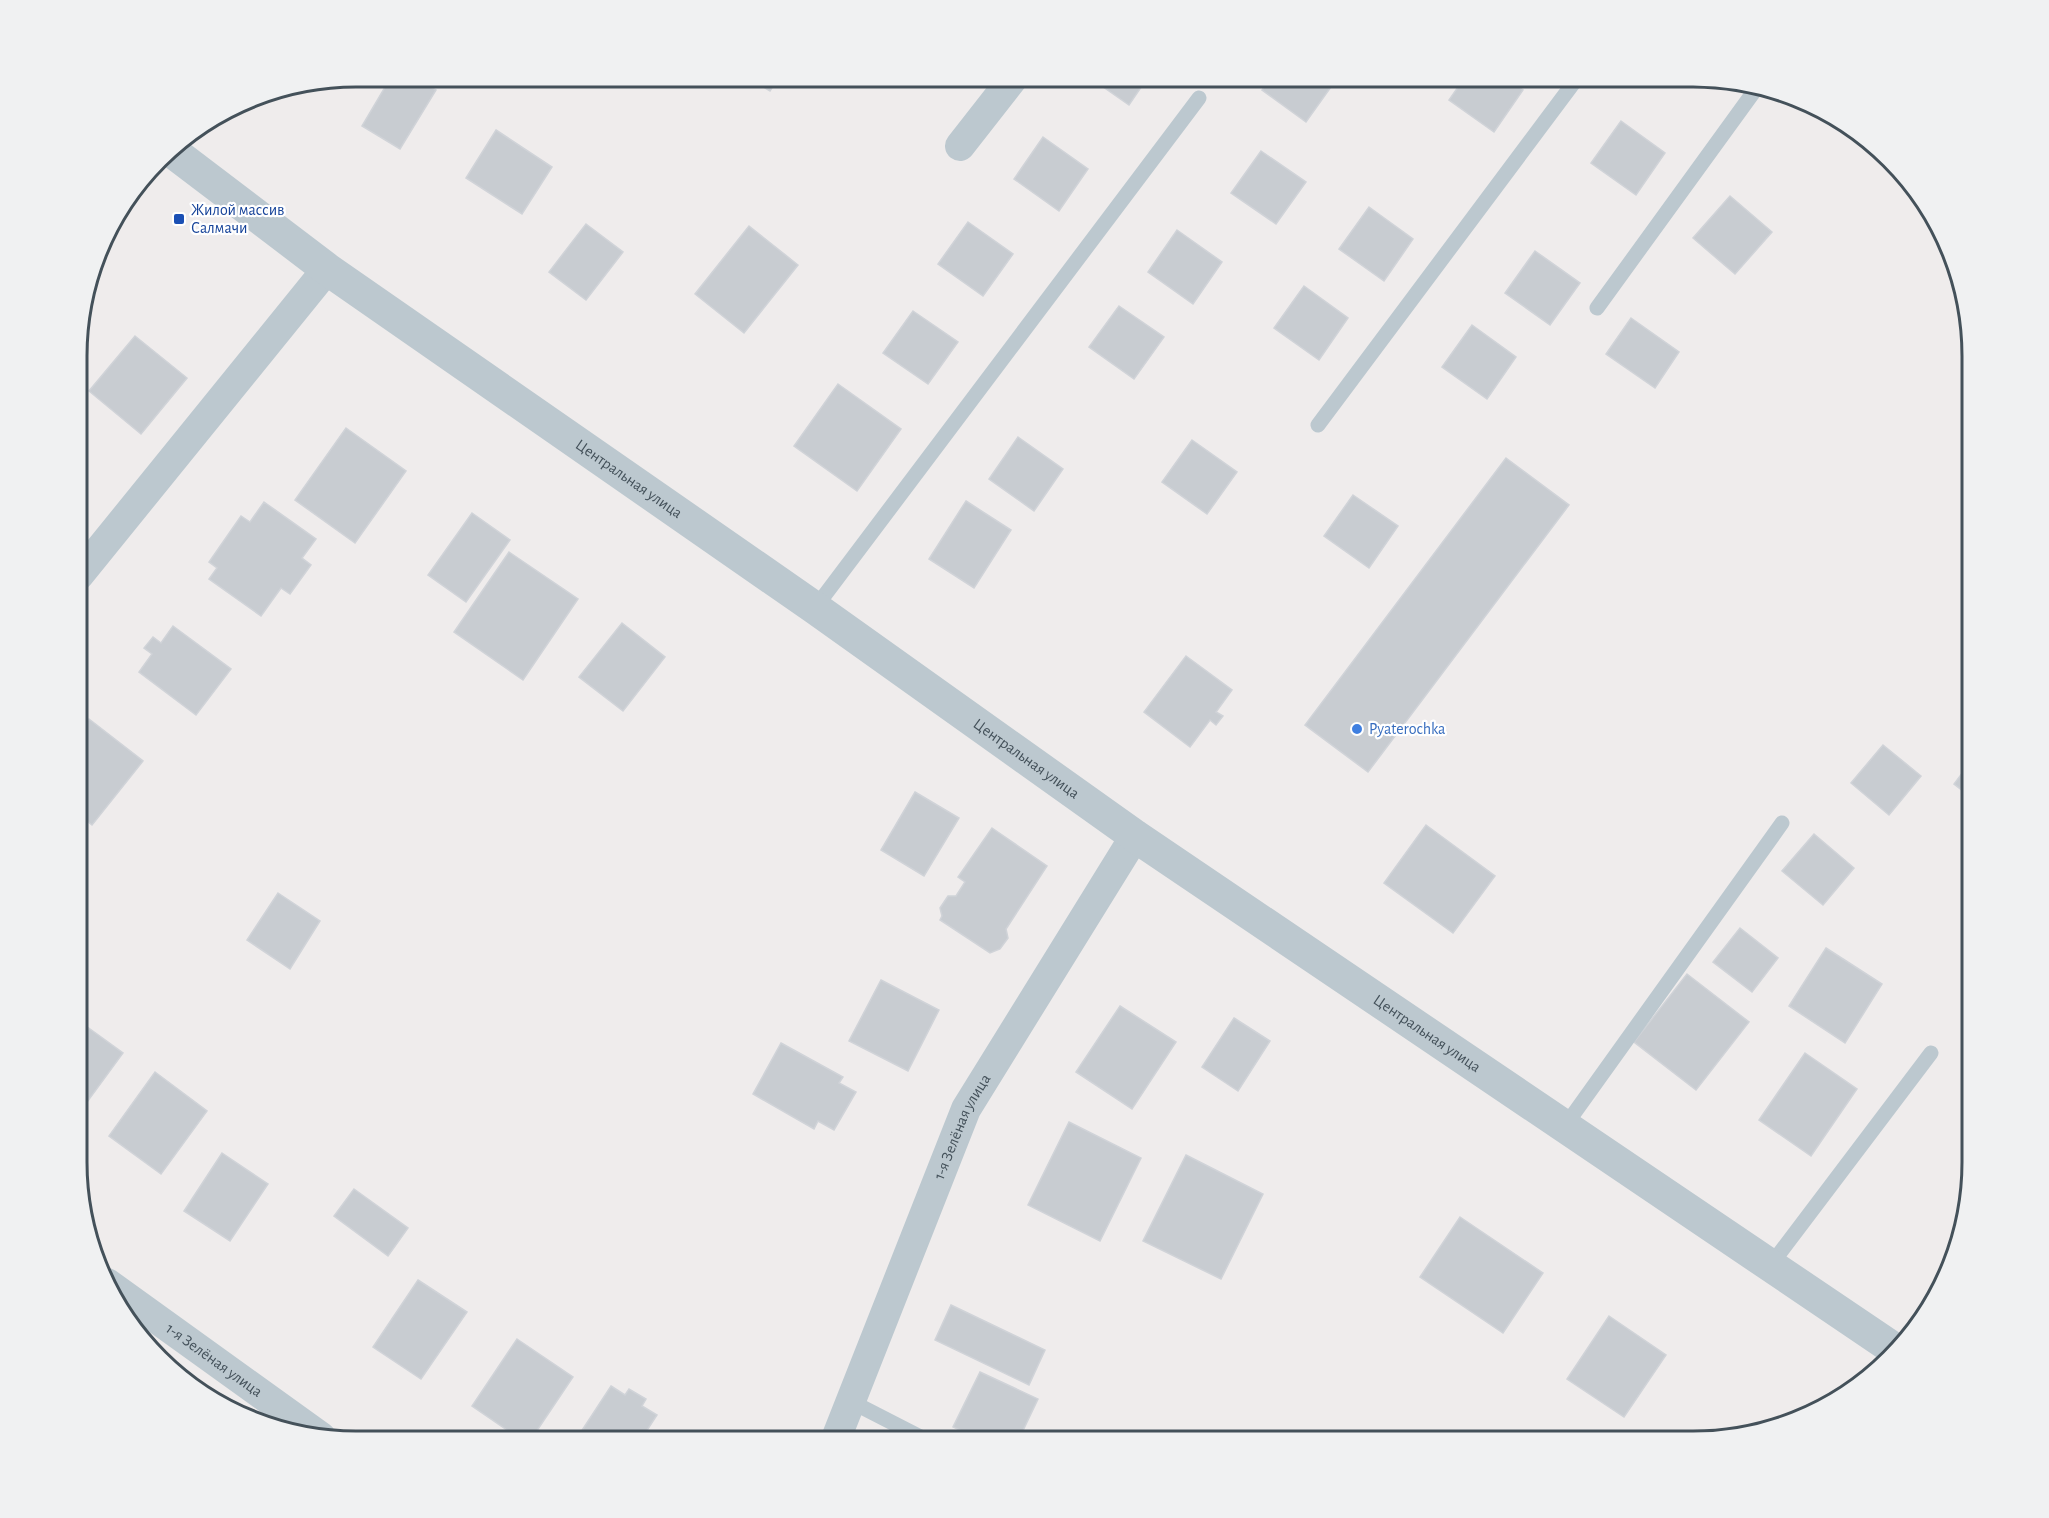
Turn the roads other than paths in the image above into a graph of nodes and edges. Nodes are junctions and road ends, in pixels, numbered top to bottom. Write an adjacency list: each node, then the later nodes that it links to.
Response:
1 (1006, 87): 5 (street)
2 (1571, 87): 9 (lane)
3 (1753, 94): 8 (lane)
4 (1199, 98): 11 (lane)
5 (960, 146)
6 (177, 155): 7 (street, Центральная улица)
7 (327, 269): 10 (street); 11 (street, Центральная улица)
8 (1597, 308)
9 (1318, 425)
10 (87, 564)
11 (815, 608): 13 (street, Центральная улица)
12 (1782, 823): 15 (lane)
13 (1135, 836): 15 (street, Центральная улица); 19 (street, 1-я Зелёная улица)
14 (1931, 1053): 16 (lane)
15 (1565, 1126): 16 (street, Центральная улица)
16 (1770, 1266): 18 (street, Центральная улица)
17 (121, 1293): 20 (street, 1-я Зелёная улица)
18 (1889, 1346)
19 (850, 1401): 21 (street, 1-я Зелёная улица); 22 (lane)
20 (307, 1427)
21 (845, 1431)
22 (908, 1431)

